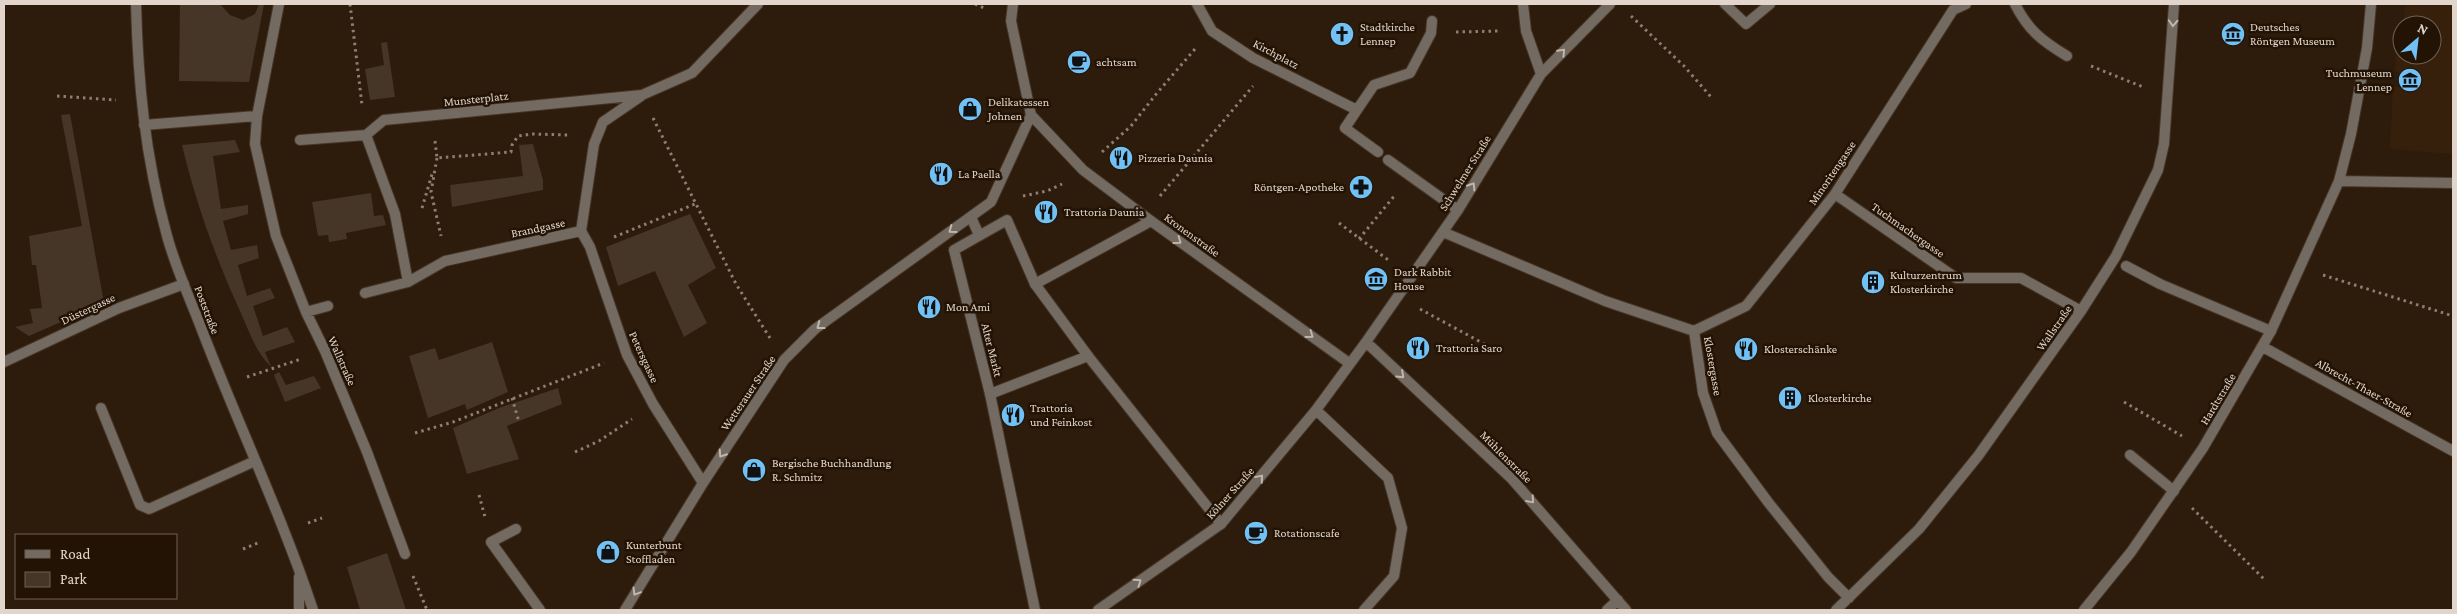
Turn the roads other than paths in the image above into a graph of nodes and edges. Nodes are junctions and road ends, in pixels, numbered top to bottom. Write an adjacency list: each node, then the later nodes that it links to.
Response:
1 (136, 4): 21 (street, Poststraße)
2 (279, 4): 20 (street, Wallstraße)
3 (758, 4): 17 (street, Munsterplatz)
4 (1013, 4): 19 (street)
5 (1197, 4): 18 (street, Kirchplatz)
6 (1523, 4): 16 (street)
7 (1610, 4): 16 (street, Schwelmer Straße, one-way to 7)
8 (1725, 4): 9 (street)
9 (1770, 4)
10 (1966, 4): 28 (street, Minoritengasse)
11 (2015, 4): 15 (street)
12 (2174, 4): 41 (street, Wallstraße, one-way to 41)
13 (2371, 4): 26 (street, Hardtstraße)
14 (1432, 21): 18 (street)
15 (2067, 56)
16 (1541, 74): 29 (street, Schwelmer Straße, one-way to 16)
17 (642, 95): 22 (street, Munsterplatz); 32 (street, Brandgasse)
18 (1357, 110): 24 (street)
19 (1031, 115): 30 (street, Wetterauer Straße); 31 (street, Kronenstraße)
20 (257, 116): 21 (street); 42 (street, Wallstraße)
21 (144, 125): 37 (street, Poststraße)
22 (366, 134): 23 (street); 36 (street)
23 (300, 140)
24 (1378, 152)
25 (1388, 160): 29 (street)
26 (2339, 181): 27 (street); 44 (street, Hardtstraße)
27 (2453, 183)
28 (1835, 194): 41 (street, Tuchmachergasse); 43 (street, Minoritengasse)
29 (1458, 210): 33 (street, Schwelmer Straße)
30 (971, 217): 34 (street); 56 (street, Wetterauer Straße, one-way to 56)
31 (1147, 218): 38 (street); 49 (street, Kronenstraße, one-way to 49)
32 (581, 231): 36 (street, Brandgasse); 56 (street, Petersgasse)
33 (1443, 232): 43 (street, Klostergasse); 45 (street, Schwelmer Straße)
34 (979, 235): 38 (street, Alter Markt); 50 (street, Alter Markt)
35 (2126, 266): 44 (street)
36 (408, 282): 39 (street)
37 (184, 284): 48 (street, Düstergasse); 55 (street, Poststraße)
38 (1035, 284): 47 (street, Alter Markt)
39 (365, 294)
40 (328, 306): 42 (street)
41 (2081, 311): 62 (street, Wallstraße)
42 (306, 312): 60 (street, Wallstraße)
43 (1694, 330): 62 (street, Klostergasse)
44 (2271, 331): 46 (street, Hardtstraße)
45 (1366, 342): 49 (street, Schwelmer Straße); 63 (street, Mühlenstraße, one-way to 63)
46 (2263, 347): 53 (street, Albrecht-Thaer-Straße); 57 (street, Hardtstraße)
47 (1088, 356): 50 (street, Alter Markt); 58 (street)
48 (4, 362)
49 (1349, 363): 52 (street, Kölner Straße)
50 (990, 394): 68 (street)
51 (101, 408): 55 (street)
52 (1316, 410): 58 (street, Kölner Straße, one-way to 52); 70 (street)
53 (2453, 451)
54 (2130, 456): 57 (street)
55 (255, 461): 61 (street, Poststraße)
56 (703, 483): 67 (street, Wetterauer Straße, one-way to 67)
57 (2174, 490): 74 (street, Hardtstraße)
58 (1221, 524): 69 (street, Kölner Straße, one-way to 58)
59 (516, 529): 66 (street)
60 (405, 554)
61 (299, 569): 64 (street); 65 (street, Poststraße)
62 (1849, 598): 73 (street, Wallstraße)
63 (1618, 600): 71 (street); 72 (street, Mühlenstraße)
64 (299, 610)
65 (313, 610)
66 (540, 610)
67 (625, 610)
68 (1035, 610)
69 (1098, 610)
70 (1364, 610)
71 (1607, 610)
72 (1626, 610)
73 (1836, 610)
74 (2084, 610)

